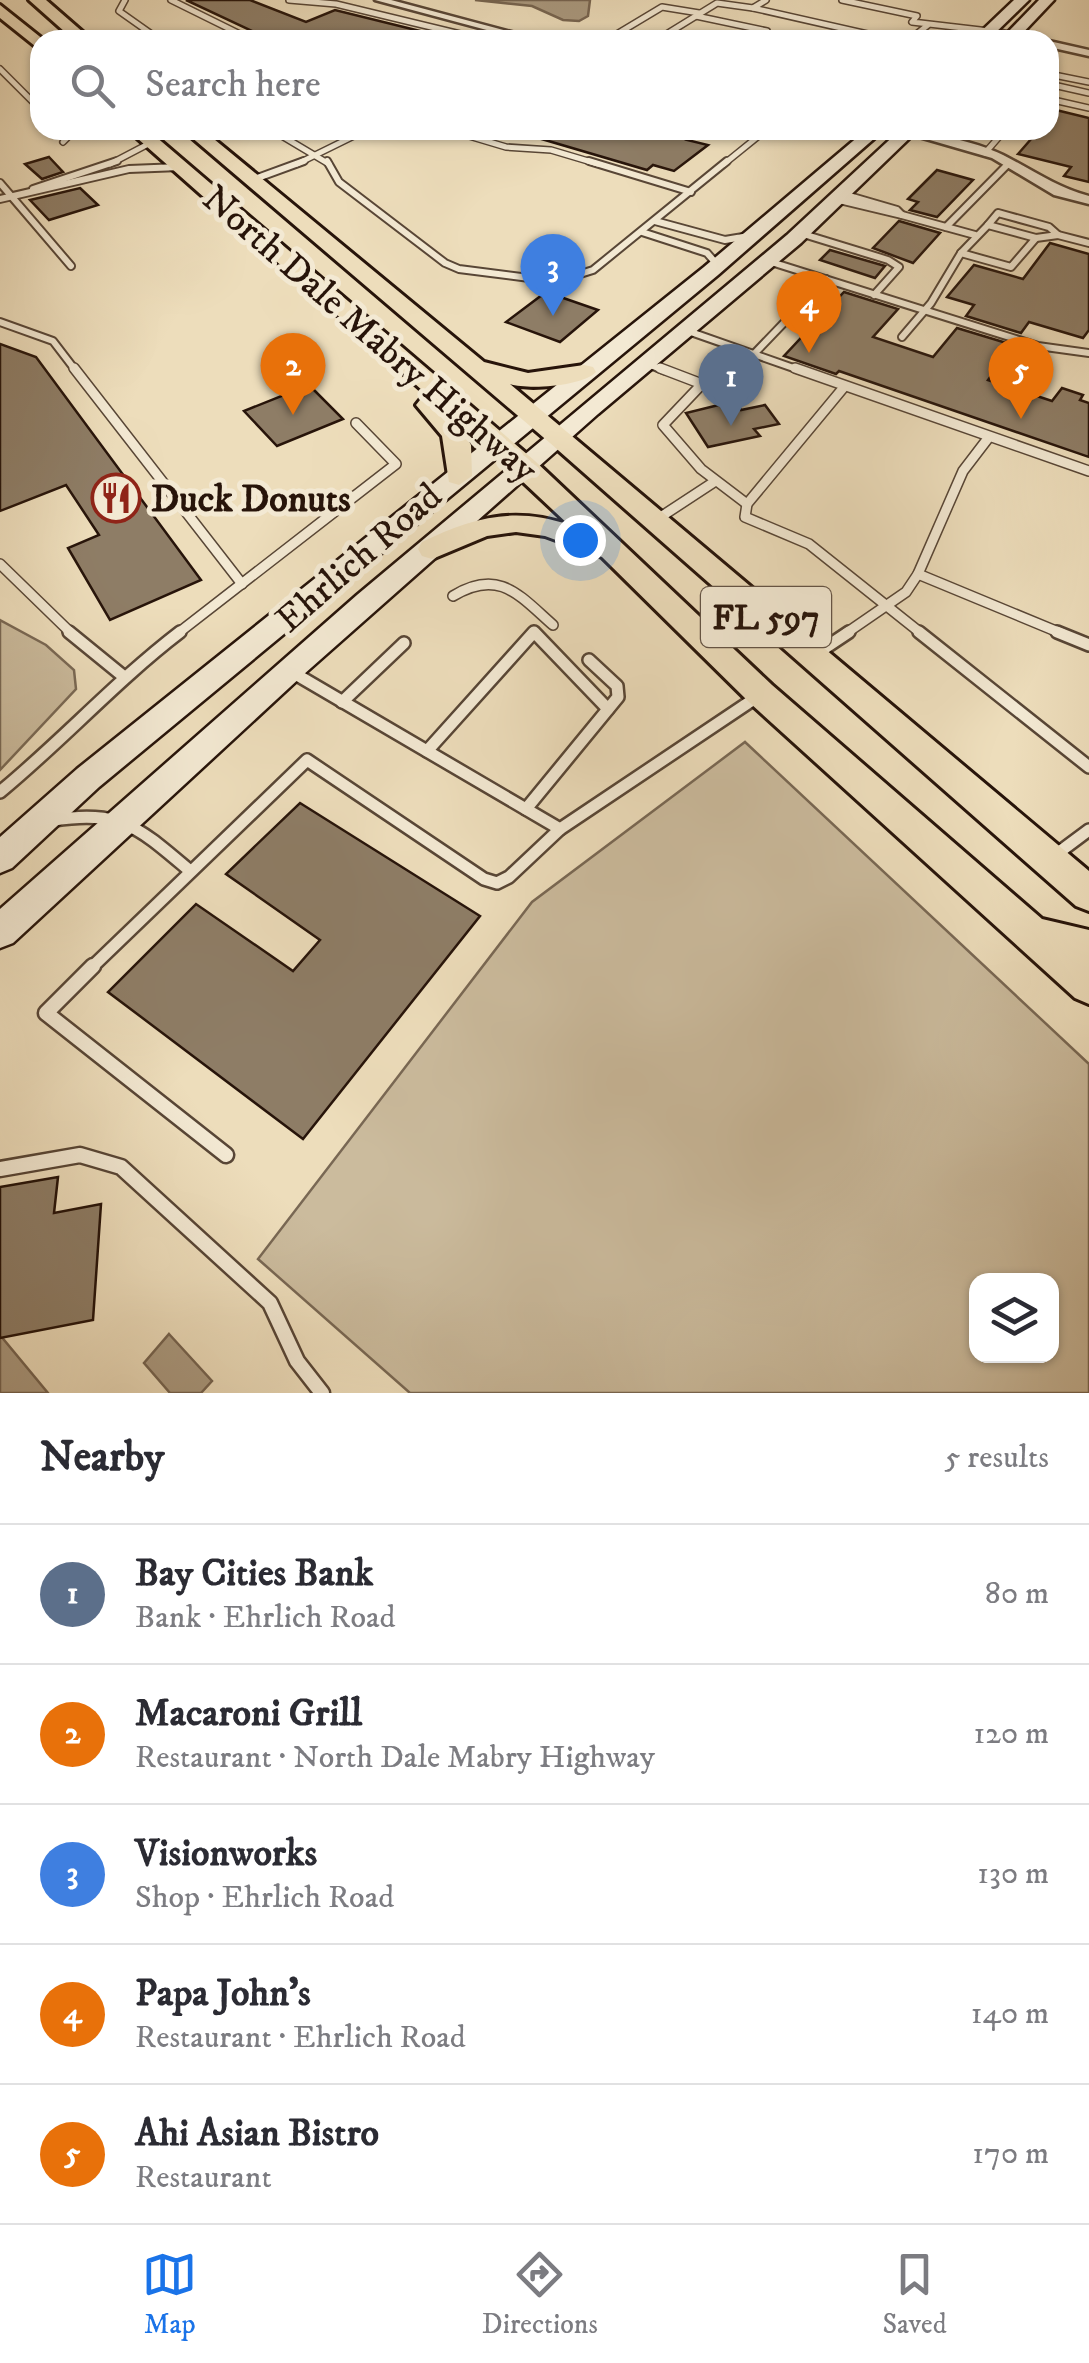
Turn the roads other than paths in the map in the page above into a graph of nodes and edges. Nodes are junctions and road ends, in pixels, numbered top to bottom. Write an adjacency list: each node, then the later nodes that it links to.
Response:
1 (37, 0): 16 (main road)
2 (125, 0): 17 (lane)
3 (171, 0): 18 (lane)
4 (289, 0): 19 (lane)
5 (380, 0): 11 (street)
6 (428, 0): 11 (street)
7 (766, 0): 12 (lane)
8 (842, 0): 15 (lane)
9 (1022, 0): 27 (main road)
10 (1047, 0): 28 (main road)
11 (403, 4): 20 (street)
12 (753, 8): 14 (lane); 24 (lane)
13 (0, 10): 29 (main road)
14 (698, 15): 21 (lane); 22 (lane); 23 (lane)
15 (928, 24): 25 (lane); 26 (lane)
16 (72, 30)
17 (146, 30)
18 (232, 30)
19 (444, 30)
20 (499, 30)
21 (624, 30)
22 (673, 30)
23 (763, 30)
24 (850, 30)
25 (921, 30)
26 (956, 30)
27 (990, 30)
28 (1017, 30)
29 (30, 36)
30 (1059, 46): 31 (street)
31 (1089, 52)
32 (0, 68): 37 (lane)
33 (1059, 76): 34 (lane)
34 (1089, 82)
35 (1059, 86): 36 (lane)
36 (1089, 93)
37 (30, 99)
38 (1059, 101): 39 (lane)
39 (1089, 108)
40 (145, 140): 59 (lane)
41 (156, 140): 56 (main road, North Dale Mabry Highway / FL 597)
42 (167, 140): 43 (main road)
43 (198, 140)
44 (203, 140): 57 (main road, North Dale Mabry Highway / FL 597)
45 (290, 140): 54 (lane)
46 (348, 140): 54 (lane)
47 (483, 140): 60 (lane)
48 (754, 140): 60 (lane)
49 (864, 140): 70 (main road, Ehrlich Road)
50 (898, 140): 62 (main road, Ehrlich Road)
51 (939, 140): 53 (street)
52 (996, 140): 53 (lane)
53 (985, 153): 55 (street)
54 (319, 156): 57 (lane); 68 (lane)
55 (1008, 163): 64 (street); 67 (lane)
56 (180, 167): 59 (lane); 85 (main road, North Dale Mabry Highway / FL 597)
57 (252, 180): 88 (main road, North Dale Mabry Highway / FL 597)
58 (0, 183): 61 (lane)
59 (32, 190): 61 (lane)
60 (691, 192): 65 (lane)
61 (12, 196): 63 (lane); 77 (lane)
62 (838, 197): 67 (lane); 69 (main road, Ehrlich Road)
63 (0, 199)
64 (1089, 200)
65 (655, 221): 68 (lane); 70 (lane)
66 (988, 225): 71 (lane); 72 (lane); 73 (lane)
67 (946, 227): 71 (lane)
68 (642, 232): 78 (lane)
69 (799, 233): 76 (main road, Ehrlich Road); 80 (lane)
70 (755, 234): 78 (main road, Ehrlich Road)
71 (974, 235): 75 (lane)
72 (1058, 236): 73 (lane); 74 (lane)
73 (1036, 238): 75 (lane)
74 (1089, 244)
75 (961, 253): 81 (lane)
76 (768, 261): 79 (lane); 83 (main road, Ehrlich Road)
77 (71, 266)
78 (712, 270): 90 (main road, Ehrlich Road)
79 (826, 280): 80 (lane); 87 (lane)
80 (874, 295): 81 (lane)
81 (926, 311): 84 (lane); 86 (lane)
82 (0, 322): 108 (lane)
83 (685, 330): 87 (lane); 89 (main road, Ehrlich Road)
84 (902, 337)
85 (378, 339): 97 (main road, North Dale Mabry Highway / FL 597); 100 (main road)
86 (1089, 353)
87 (753, 355): 91 (lane); 92 (lane)
88 (462, 356): 90 (main road); 93 (main road, North Dale Mabry Highway / FL 597)
89 (645, 363): 91 (lane); 95 (main road, Ehrlich Road)
90 (584, 372): 93 (main road, Ehrlich Road)
91 (702, 384): 101 (lane)
92 (844, 387): 96 (lane); 102 (lane)
93 (532, 415): 95 (main road, North Dale Mabry Highway / FL 597); 97 (main road, Ehrlich Road)
94 (356, 423): 108 (lane)
95 (560, 437): 98 (main road, Ehrlich Road); 103 (main road, North Dale Mabry Highway / FL 597)
96 (989, 437): 99 (lane); 107 (lane)
97 (499, 443): 98 (main road, North Dale Mabry Highway / FL 597); 100 (main road, Ehrlich Road)
98 (526, 467): 104 (main road, Ehrlich Road); 105 (main road, North Dale Mabry Highway / FL 597)
99 (1089, 471)
100 (459, 476): 126 (main road, Ehrlich Road)
101 (714, 482): 102 (lane); 103 (lane)
102 (747, 504): 110 (lane)
103 (655, 521): 114 (main road, North Dale Mabry Highway / FL 597)
104 (432, 549): 105 (main road); 116 (main road, Ehrlich Road)
105 (619, 556): 118 (main road, North Dale Mabry Highway / FL 597)
106 (0, 564): 117 (lane)
107 (918, 574): 110 (lane); 113 (lane)
108 (242, 584): 117 (lane)
109 (454, 596): 111 (lane)
110 (888, 607): 114 (lane); 122 (lane)
111 (553, 625)
112 (404, 643): 119 (lane)
113 (1089, 645)
114 (812, 656): 130 (main road, North Dale Mabry Highway / FL 597)
115 (588, 660): 120 (lane)
116 (291, 672): 119 (lane); 125 (main road, Ehrlich Road)
117 (123, 676): 123 (lane)
118 (761, 694): 127 (lane); 134 (main road, North Dale Mabry Highway / FL 597)
119 (342, 702): 121 (lane)
120 (608, 709): 121 (lane); 124 (lane)
121 (427, 751): 124 (lane)
122 (1089, 767)
123 (0, 792)
124 (526, 809): 127 (lane)
125 (124, 816): 126 (lane); 131 (lane); 133 (main road, Ehrlich Road)
126 (38, 824): 129 (main road, Ehrlich Road)
127 (560, 829): 131 (lane)
128 (1089, 830): 130 (lane)
129 (0, 858)
130 (1048, 860): 132 (main road, North Dale Mabry Highway / FL 597)
131 (189, 870): 137 (lane)
132 (1089, 894)
133 (0, 932)
134 (1033, 935): 135 (main road); 136 (main road, North Dale Mabry Highway / FL 597)
135 (1089, 949)
136 (1089, 985)
137 (226, 1156)
138 (0, 1169): 139 (lane)
139 (322, 1393)

